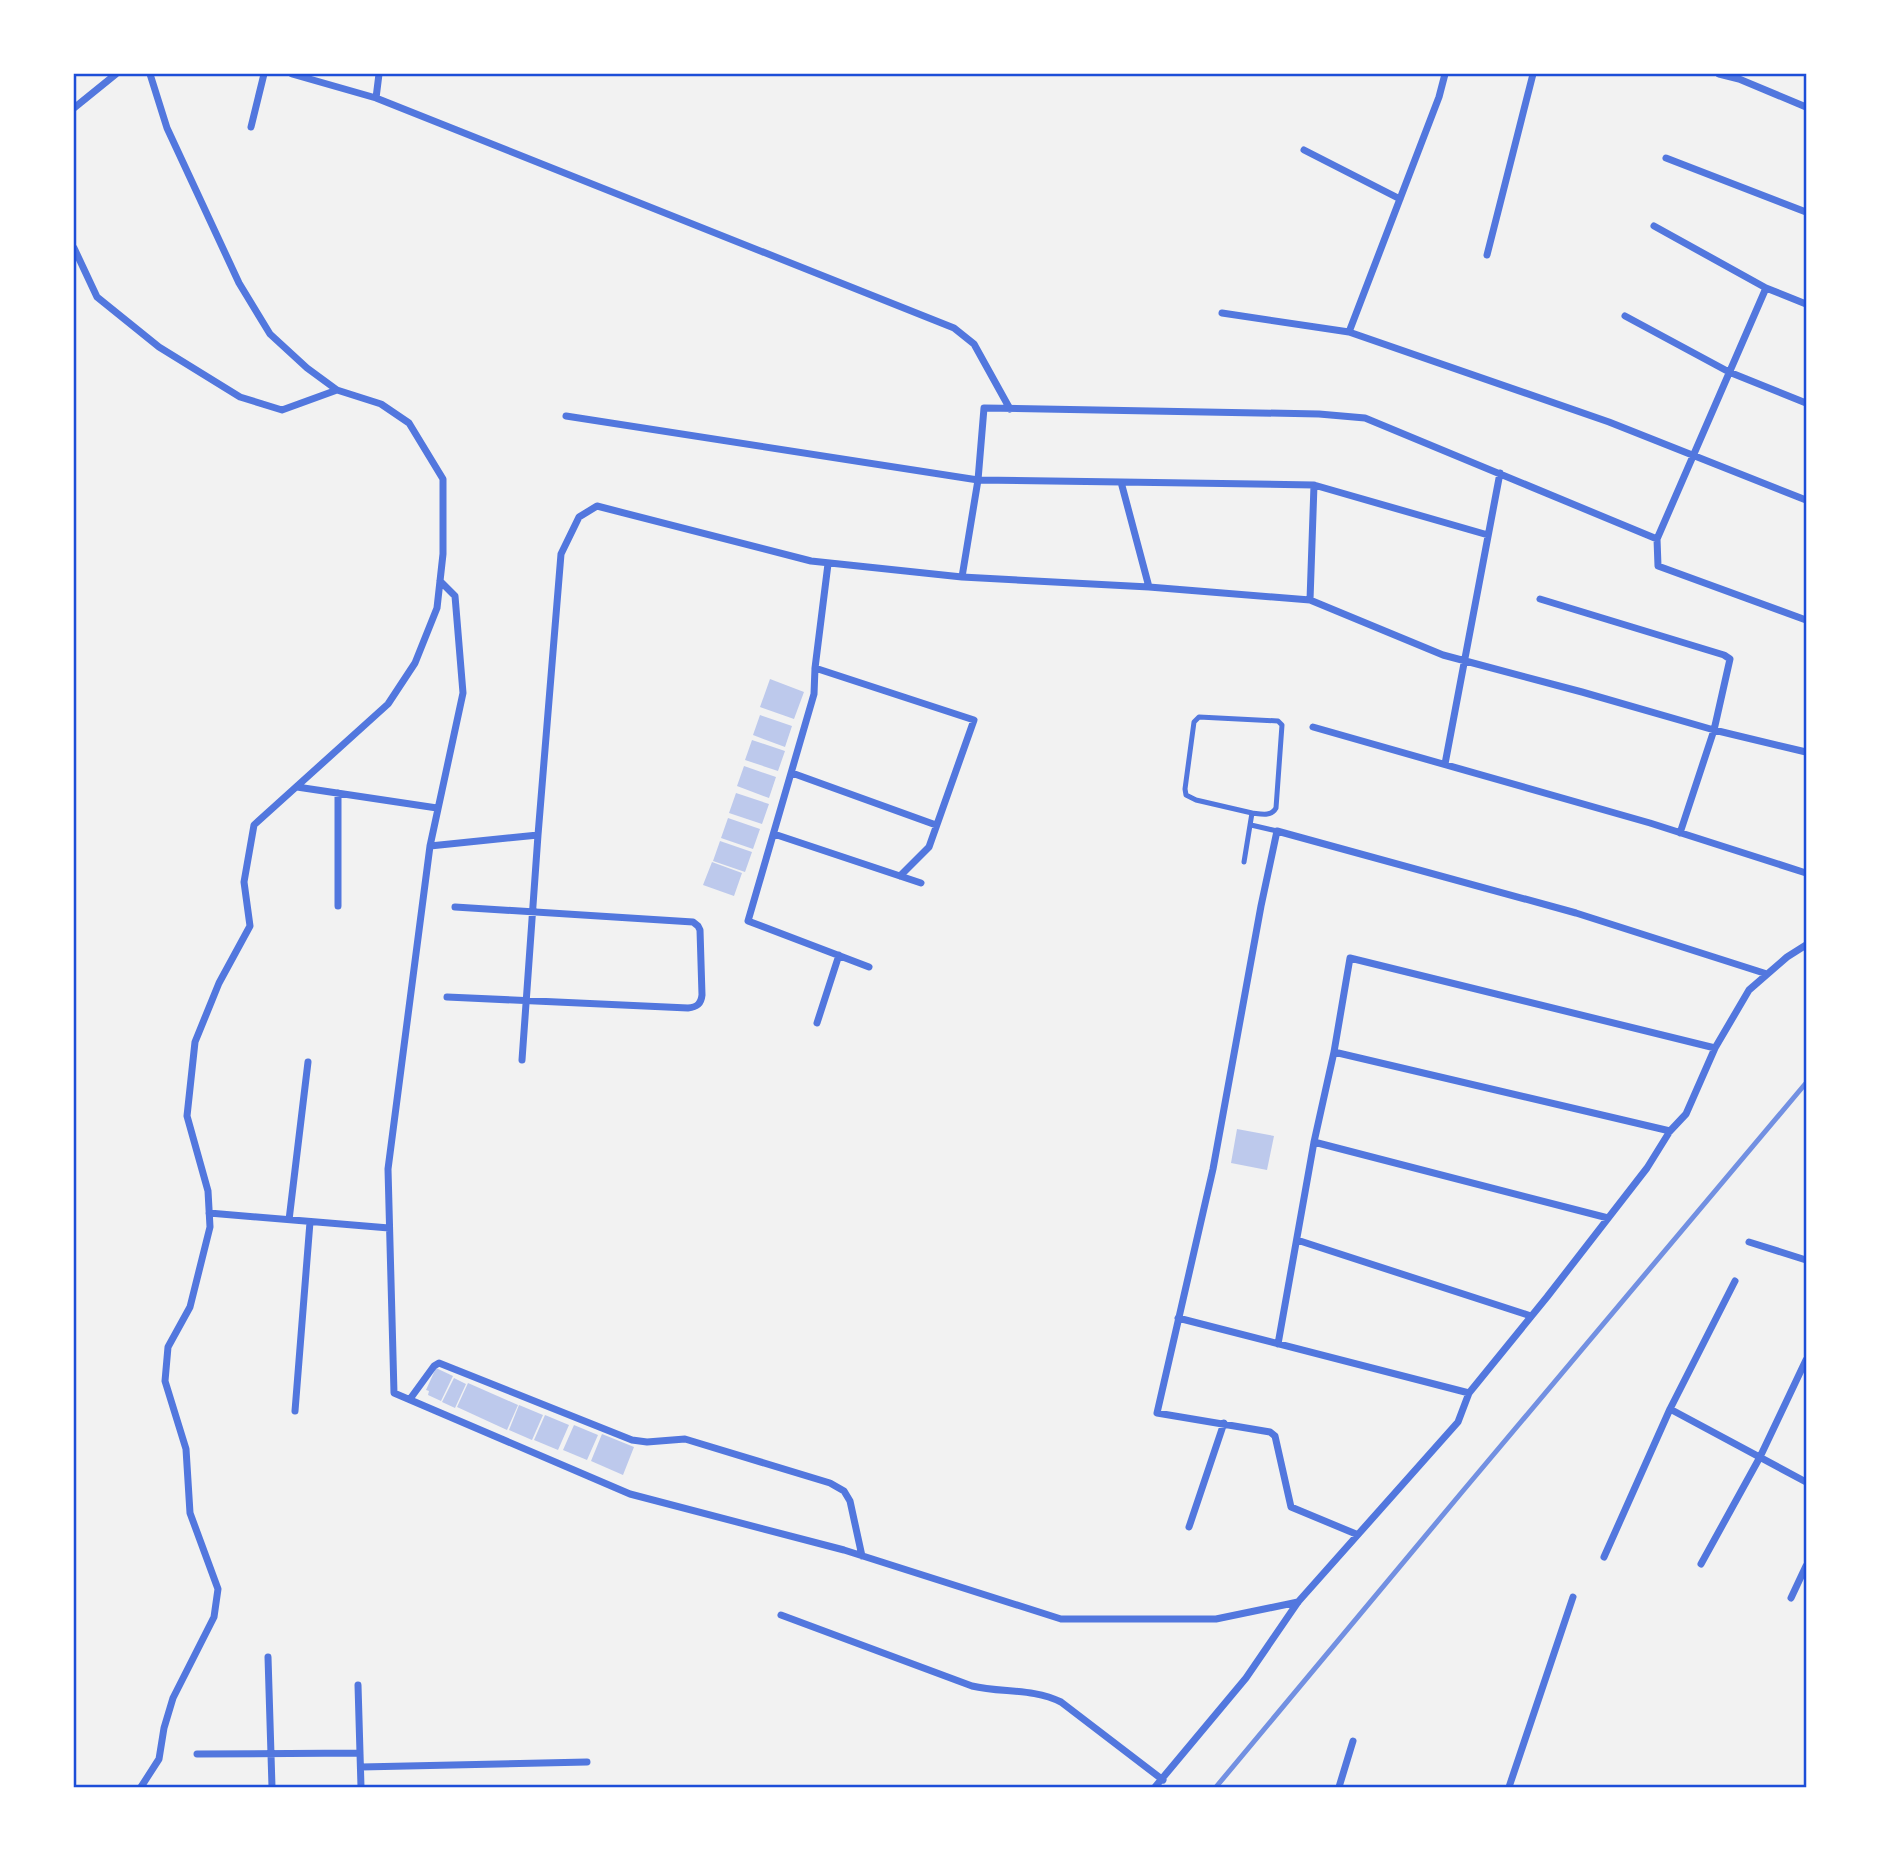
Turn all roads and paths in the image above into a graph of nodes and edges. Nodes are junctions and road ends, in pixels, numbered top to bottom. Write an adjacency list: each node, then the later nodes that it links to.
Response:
1 (116, 74): 11 (street)
2 (150, 74): 26 (street)
3 (264, 74): 12 (street)
4 (292, 74): 9 (street)
5 (379, 74): 9 (street)
6 (1445, 74): 15 (street)
7 (1533, 74): 19 (street)
8 (1719, 74): 10 (street)
9 (376, 98): 28 (street)
10 (1807, 107)
11 (74, 108)
12 (251, 127)
13 (1304, 150): 15 (street)
14 (1666, 158): 16 (street)
15 (1400, 199): 24 (street)
16 (1807, 212)
17 (1654, 226): 20 (street)
18 (74, 248): 26 (street)
19 (1487, 255)
20 (1766, 288): 21 (street); 25 (street)
21 (1807, 304)
22 (1223, 313): 24 (street)
23 (1625, 316): 25 (street)
24 (1349, 332): 30 (street)
25 (1729, 372): 27 (street); 30 (street)
26 (337, 390): 40 (street)
27 (1807, 403)
28 (1010, 409): 31 (street); 32 (street)
29 (566, 416): 32 (street)
30 (1693, 455): 35 (street); 37 (street)
31 (1500, 473): 36 (street); 37 (street)
32 (978, 480): 33 (street); 39 (street)
33 (1121, 482): 34 (street); 41 (street)
34 (1314, 485): 36 (street); 43 (street)
35 (1807, 500)
36 (1488, 535): 45 (street)
37 (1657, 539): 44 (street)
38 (828, 564): 39 (street); 46 (street); 61 (street)
39 (962, 577): 41 (street)
40 (440, 581): 52 (street); 54 (street)
41 (1149, 587): 43 (street)
42 (1540, 599): 48 (street)
43 (1310, 600): 45 (street)
44 (1807, 620)
45 (1465, 661): 48 (street); 50 (street)
46 (815, 668): 51 (street); 56 (street)
47 (1313, 727): 50 (street)
48 (1714, 730): 49 (street); 59 (street)
49 (1807, 752)
50 (1445, 764): 59 (street)
51 (792, 773): 56 (street); 60 (street)
52 (297, 787): 53 (street); 83 (street)
53 (338, 793): 54 (street); 67 (street)
54 (437, 808): 62 (street)
55 (1252, 813): 55 (lane); 57 (lane)
56 (936, 825): 65 (street)
57 (1251, 825): 58 (lane); 63 (lane)
58 (1277, 831): 73 (street); 93 (street)
59 (1680, 833): 64 (street)
60 (774, 834): 65 (street); 71 (street)
61 (538, 835): 62 (street); 69 (street)
62 (430, 846): 87 (street)
63 (1244, 862)
64 (1807, 873)
65 (900, 877): 66 (street)
66 (921, 883)
67 (338, 906)
68 (455, 907): 69 (street)
69 (533, 911): 75 (street); 75 (street)
70 (1807, 945): 73 (street)
71 (839, 956): 72 (street); 76 (street)
72 (869, 967)
73 (1767, 974): 77 (street)
74 (447, 997): 75 (street)
75 (526, 1001): 79 (street)
76 (817, 1023)
77 (1715, 1048): 78 (street); 81 (street)
78 (1334, 1052): 81 (street); 82 (street)
79 (522, 1060)
80 (308, 1062): 85 (street)
81 (1670, 1131): 84 (street)
82 (1314, 1142): 84 (street); 88 (street)
83 (209, 1213): 85 (street); 122 (street)
84 (1608, 1218): 92 (street)
85 (289, 1220): 86 (street)
86 (310, 1222): 87 (street); 99 (street)
87 (389, 1228): 97 (street)
88 (1297, 1240): 92 (street); 94 (street)
89 (1749, 1242): 90 (street)
90 (1807, 1260)
91 (1735, 1281): 98 (street)
92 (1531, 1316): 96 (street)
93 (1178, 1318): 94 (street); 100 (street)
94 (1278, 1344): 96 (street)
95 (1806, 1360): 101 (street)
96 (1469, 1393): 104 (street)
97 (410, 1399): 105 (street); 105 (street)
98 (1670, 1409): 101 (street); 106 (street)
99 (295, 1411)
100 (1224, 1423): 103 (street); 104 (street)
101 (1760, 1457): 102 (street); 107 (street)
102 (1807, 1482)
103 (1189, 1527)
104 (1356, 1534): 111 (street)
105 (862, 1556): 111 (street)
106 (1604, 1556)
107 (1701, 1564)
108 (1807, 1566): 110 (street)
109 (1573, 1597): 127 (street)
110 (1791, 1598)
111 (1298, 1602): 121 (street)
112 (780, 1615): 121 (street)
113 (268, 1657): 118 (street)
114 (358, 1685): 116 (street)
115 (1353, 1741): 126 (street)
116 (360, 1753): 118 (street); 120 (street)
117 (197, 1754): 118 (street)
118 (271, 1754): 123 (street)
119 (587, 1762): 120 (street)
120 (361, 1767): 124 (street)
121 (1163, 1780): 125 (street)
122 (141, 1787)
123 (272, 1787)
124 (361, 1787)
125 (1155, 1787)
126 (1339, 1787)
127 (1509, 1787)

